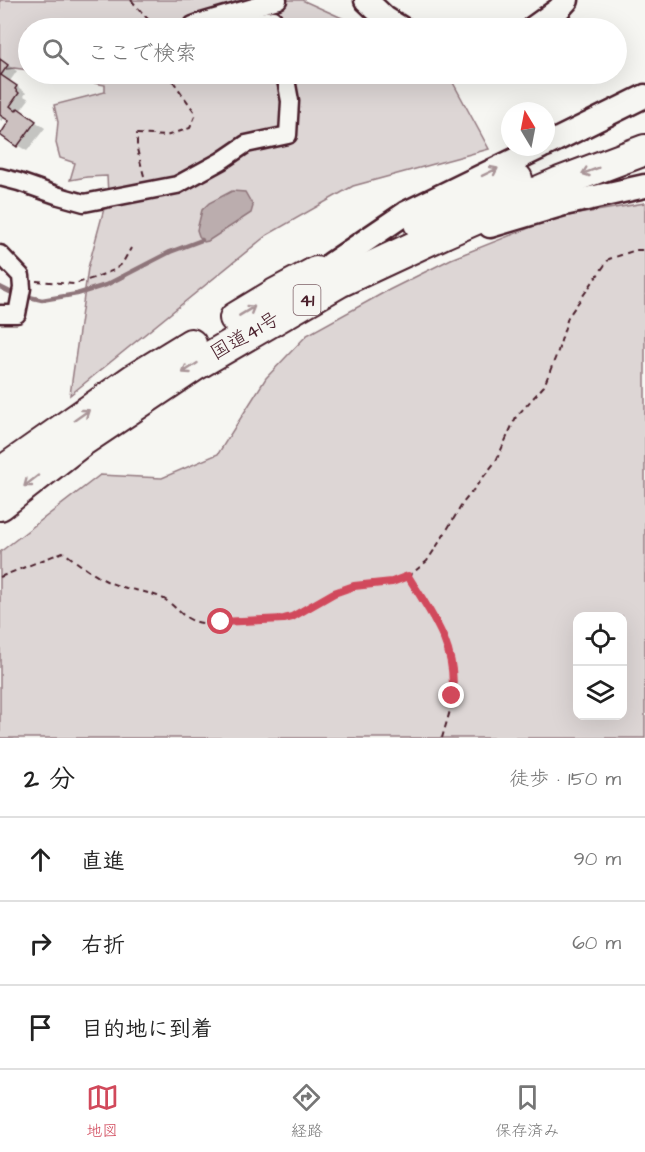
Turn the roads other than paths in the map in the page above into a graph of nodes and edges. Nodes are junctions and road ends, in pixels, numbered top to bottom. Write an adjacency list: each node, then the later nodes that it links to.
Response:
1 (278, 0): 6 (street)
2 (354, 0): 5 (main road)
3 (366, 0): 5 (main road)
4 (567, 0): 7 (main road)
5 (390, 15)
6 (215, 18)
7 (546, 18)
8 (287, 84): 14 (street)
9 (645, 96): 11 (main road)
10 (645, 129): 17 (highway, 国道41号 / 41)
11 (555, 141)
12 (645, 150): 17 (highway, 国道41号 / 41, one-way to 17)
13 (523, 156): 17 (main road, one-way to 13)
14 (0, 177)
15 (645, 186): 17 (main road)
16 (0, 254): 18 (street)
17 (335, 273): 19 (highway, 国道41号 / 41, one-way to 17); 20 (highway, 国道41号 / 41, one-way to 20)
18 (0, 314)
19 (1, 471)
20 (0, 505)

